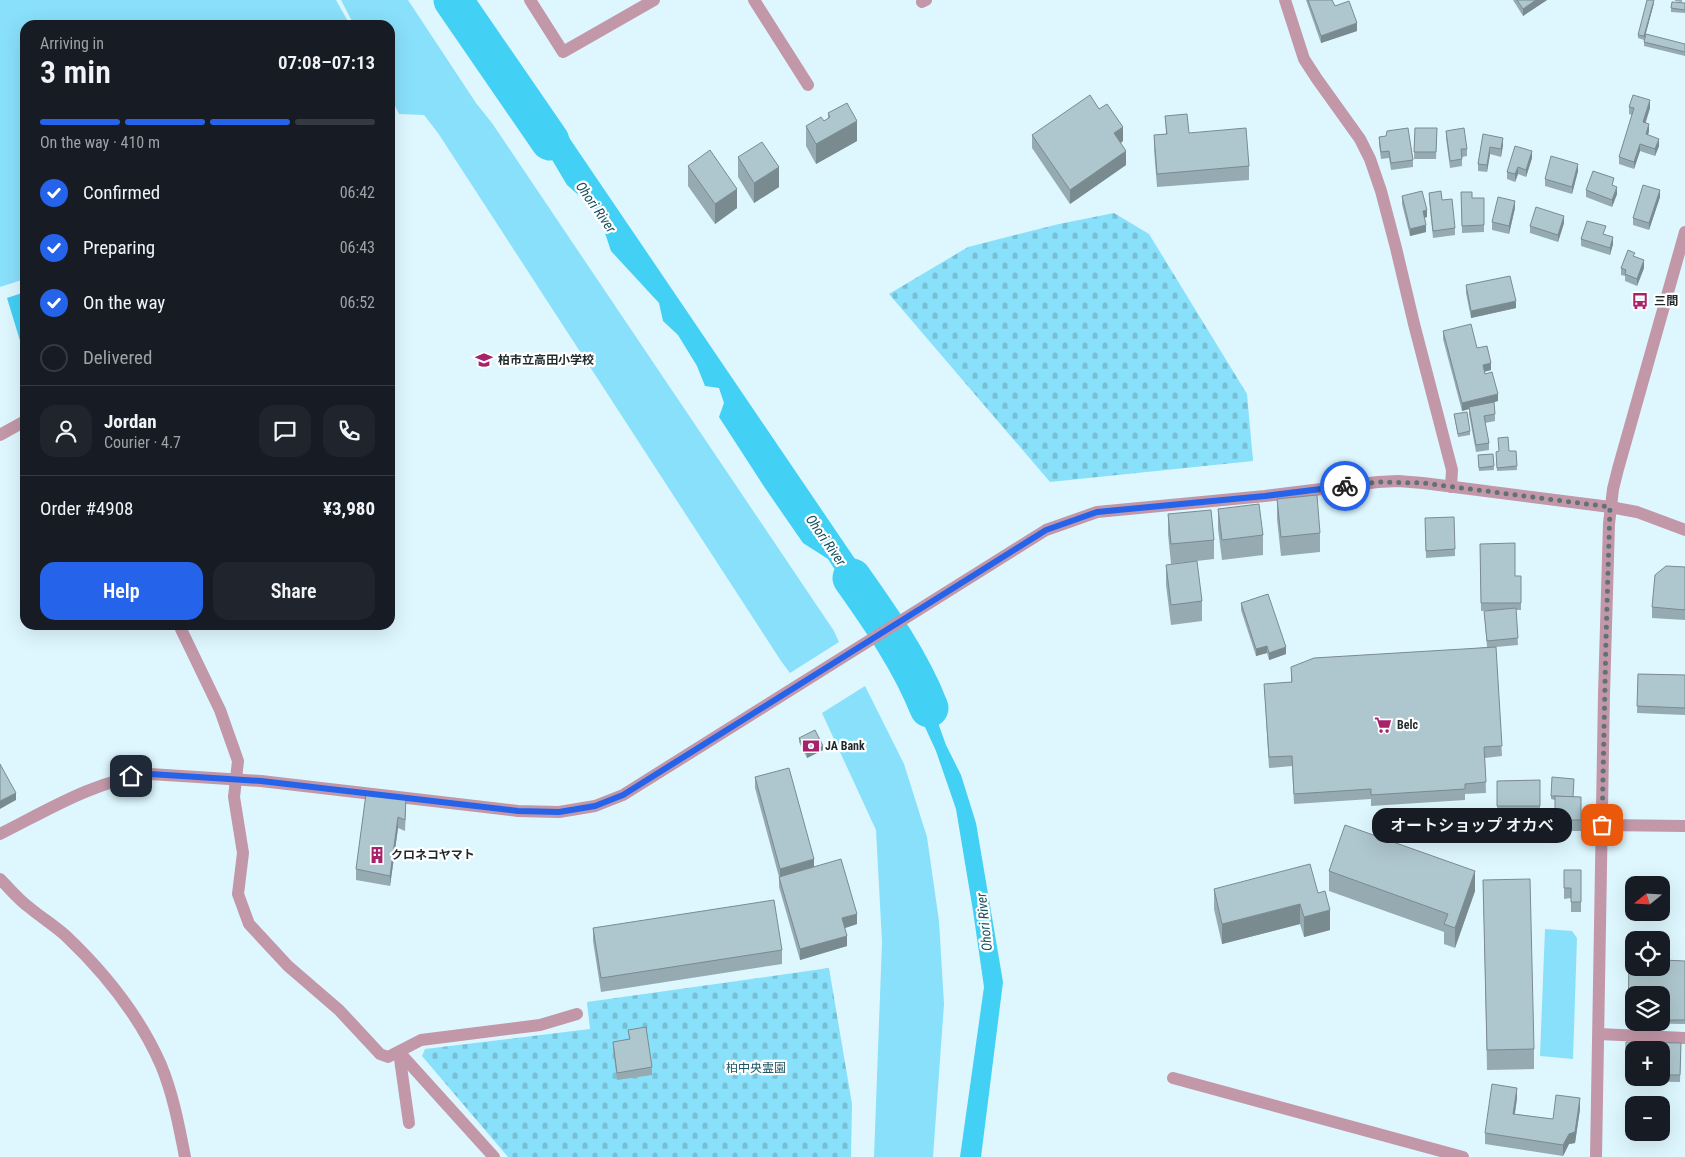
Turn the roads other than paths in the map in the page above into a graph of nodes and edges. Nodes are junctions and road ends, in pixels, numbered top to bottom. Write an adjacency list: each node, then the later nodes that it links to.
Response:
1 (530, 0): 2 (street)
2 (654, 0)
3 (754, 0): 5 (street)
4 (1285, 0): 9 (street)
5 (808, 85)
6 (1685, 232): 10 (street)
7 (20, 424): 8 (street)
8 (0, 435)
9 (1451, 487): 10 (street); 13 (street)
10 (1610, 507): 11 (street); 14 (street)
11 (1685, 530)
12 (181, 630): 13 (street)
13 (235, 779): 16 (street); 21 (street)
14 (1602, 825): 15 (street); 19 (street)
15 (1685, 826)
16 (0, 834)
17 (0, 879): 24 (street)
18 (577, 1014): 21 (street)
19 (1599, 1034): 20 (street); 27 (street)
20 (1685, 1038)
21 (400, 1052): 23 (street); 25 (street)
22 (1173, 1078): 26 (street)
23 (410, 1123)
24 (185, 1157)
25 (494, 1157)
26 (1462, 1157)
27 (1596, 1157)

